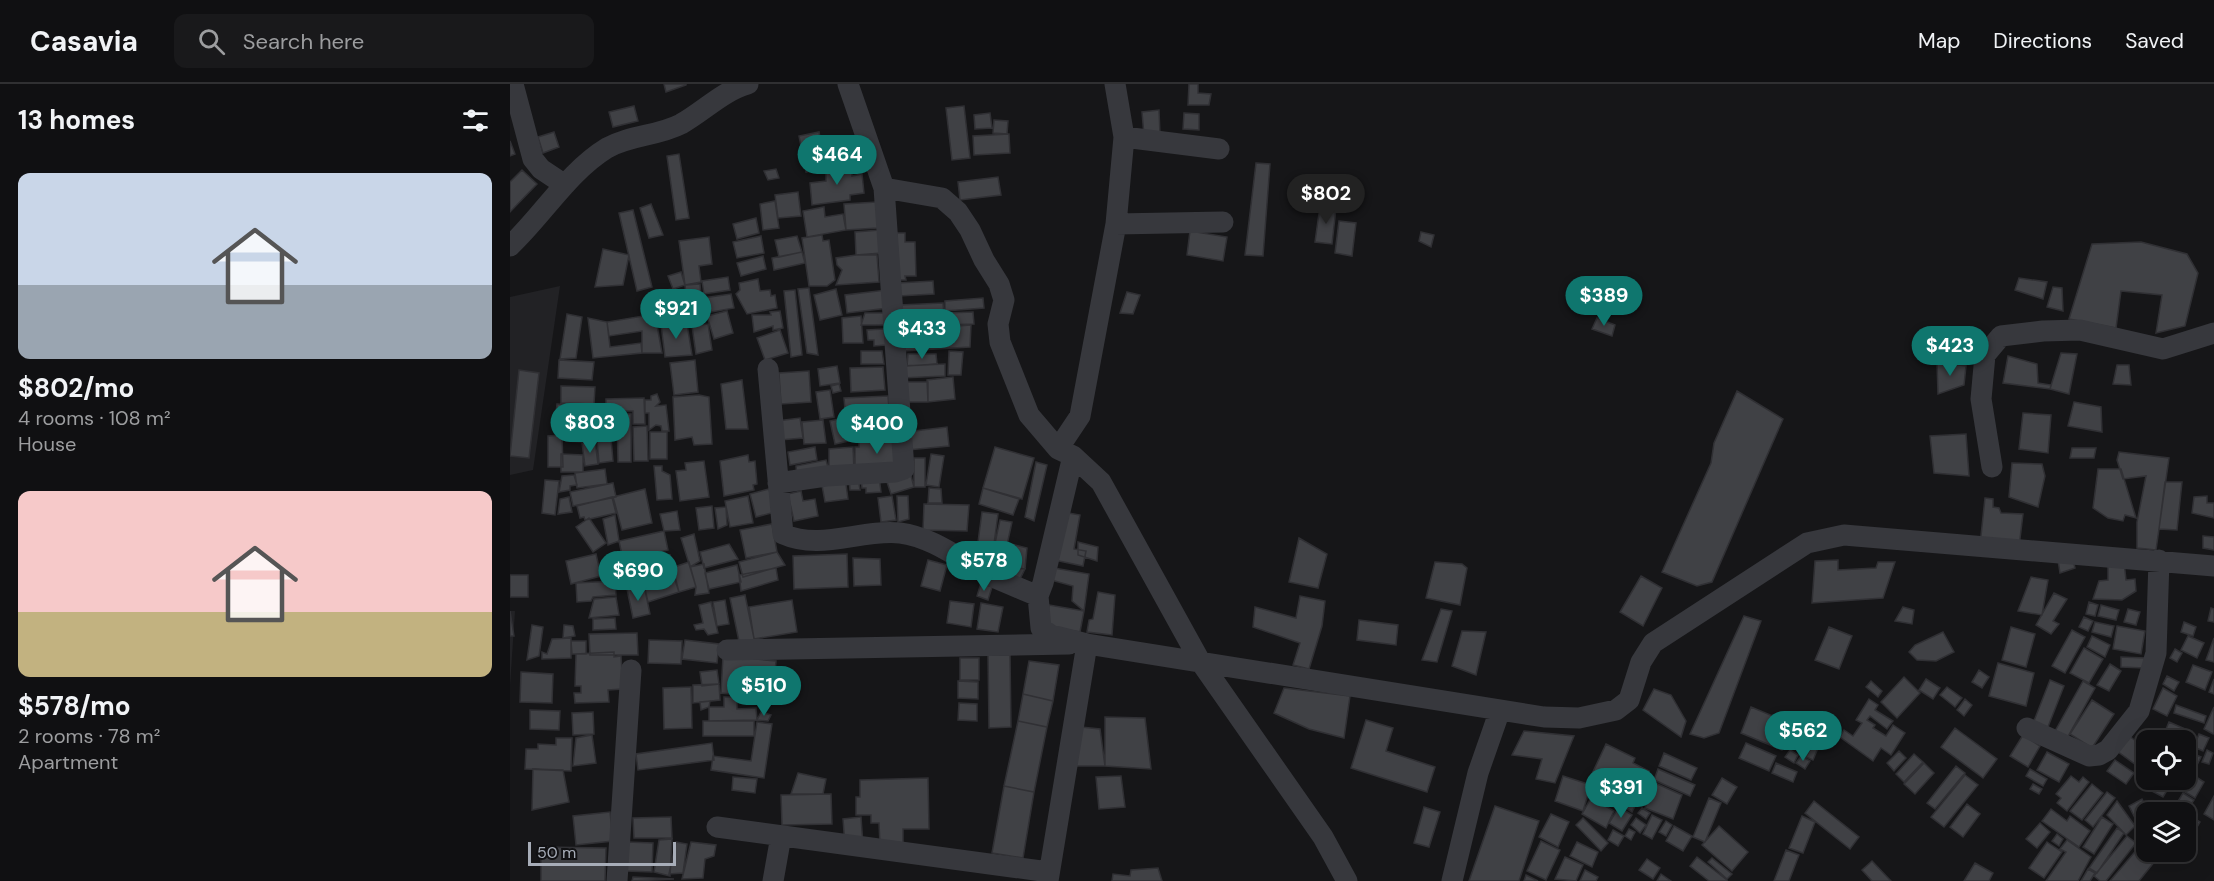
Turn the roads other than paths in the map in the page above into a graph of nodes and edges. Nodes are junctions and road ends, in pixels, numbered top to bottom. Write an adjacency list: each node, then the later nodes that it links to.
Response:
1 (513, 84): 7 (street)
2 (748, 84): 7 (street)
3 (848, 84): 8 (street)
4 (1115, 84): 5 (street)
5 (1124, 137): 6 (street); 10 (street)
6 (1219, 149)
7 (565, 185): 11 (street)
8 (884, 188): 14 (street); 16 (street)
9 (1223, 222): 10 (street)
10 (1116, 224): 14 (street)
11 (510, 246)
12 (2214, 333): 15 (street)
13 (768, 369): 16 (street)
14 (1066, 452): 19 (street); 22 (street)
15 (1992, 467)
16 (778, 483): 19 (street)
17 (2159, 560): 18 (street); 24 (street); 25 (street)
18 (2214, 566)
19 (1038, 596): 20 (street)
20 (1087, 644): 21 (street); 22 (street); 28 (street)
21 (727, 650)
22 (1200, 662): 24 (street); 31 (street)
23 (631, 670): 29 (street)
24 (1500, 710): 32 (street)
25 (2027, 728)
26 (717, 827): 27 (street)
27 (781, 836): 28 (street); 30 (street)
28 (1048, 876)
29 (617, 881)
30 (773, 881)
31 (1347, 881)
32 (1452, 881)

